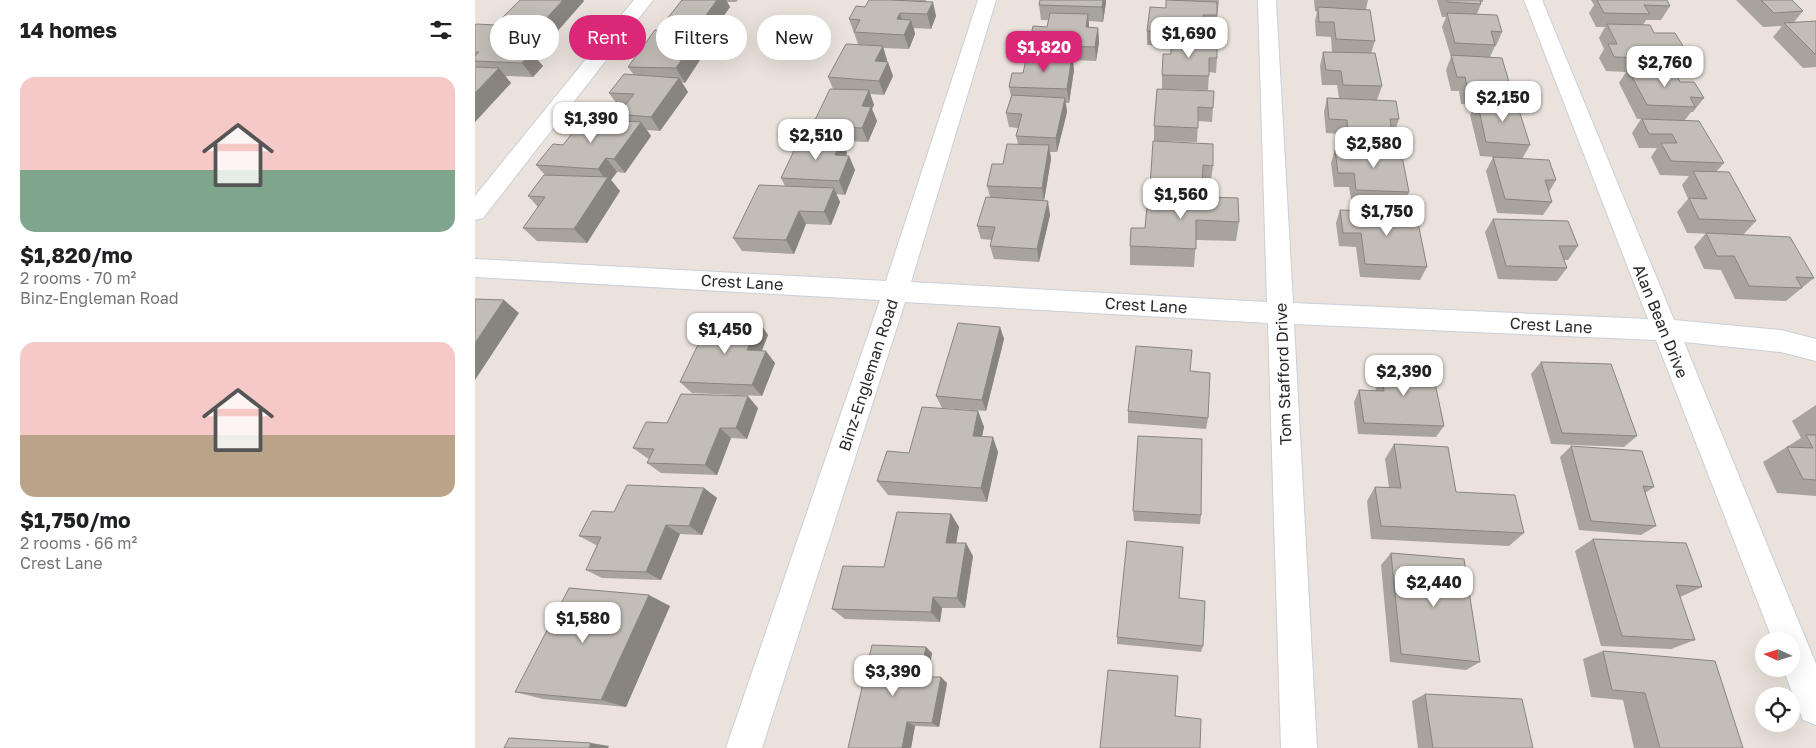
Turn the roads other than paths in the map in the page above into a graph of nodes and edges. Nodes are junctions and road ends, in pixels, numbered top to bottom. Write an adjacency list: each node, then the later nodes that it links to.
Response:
1 (644, 0): 5 (street)
2 (987, 0): 7 (street, Binz-Engleman Road)
3 (1267, 0): 8 (street, Tom Stafford Drive)
4 (1533, 0): 9 (street, Alan Bean Drive)
5 (475, 212)
6 (475, 268): 7 (street, Crest Lane)
7 (896, 290): 8 (street, Crest Lane); 14 (street, Binz-Engleman Road)
8 (1280, 313): 9 (street, Crest Lane); 15 (street, Tom Stafford Drive)
9 (1665, 330): 10 (street, Crest Lane); 11 (street, Alan Bean Drive)
10 (1816, 350)
11 (1786, 632)
12 (1800, 667): 13 (street)
13 (1816, 707)
14 (744, 748)
15 (1299, 748)

